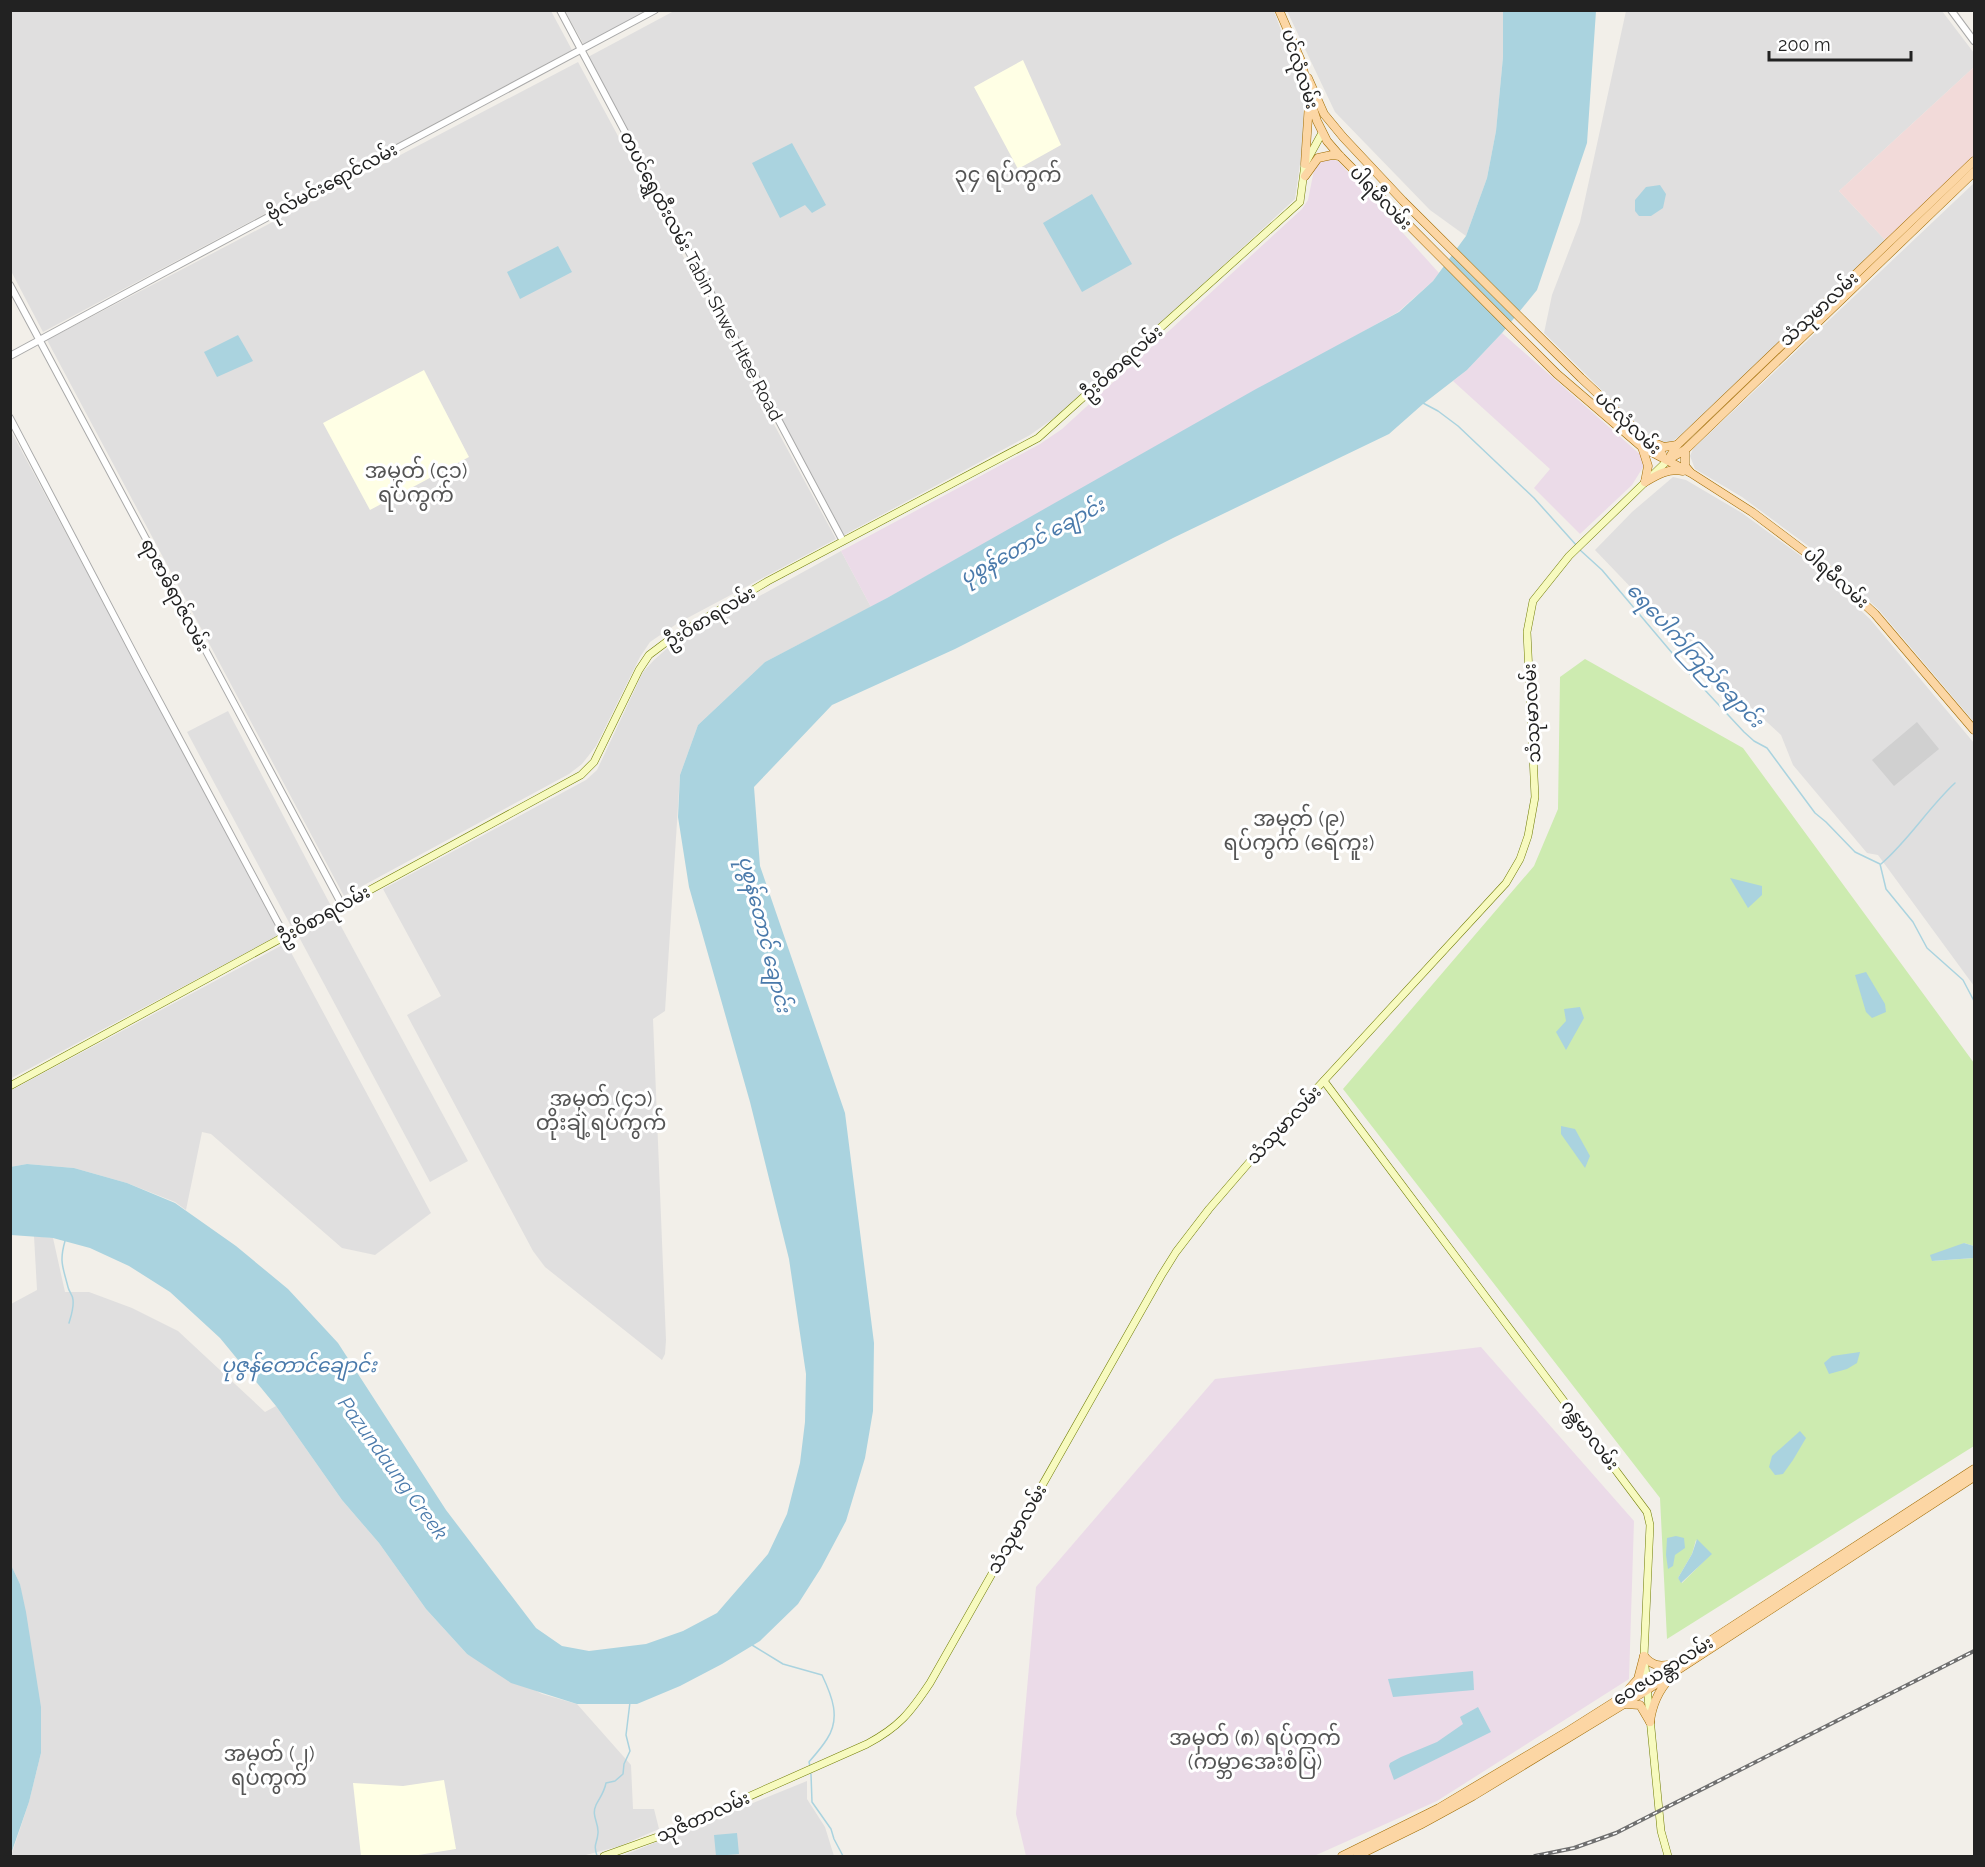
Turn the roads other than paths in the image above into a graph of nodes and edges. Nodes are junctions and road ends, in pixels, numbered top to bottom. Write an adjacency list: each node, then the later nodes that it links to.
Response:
1 (560, 10): 6 (street, တပင်ရွှေထီးလမ်း Tabin Shwe Htee Road)
2 (655, 10): 6 (street, ဗိုလ်မင်းရောင်လမ်း)
3 (1279, 10): 7 (main road, ပင်လုံလမ်း)
4 (1951, 10): 5 (street)
5 (1974, 41)
6 (581, 51): 20 (street, ဗိုလ်မင်းရောင်လမ်း); 31 (street, တပင်ရွှေထီးလမ်း Tabin Shwe Htee Road)
7 (1302, 63): 8 (main road, ပင်လုံလမ်း); 9 (main road)
8 (1308, 93): 10 (main road, ပင်လုံလမ်း); 13 (main road)
9 (1318, 102): 10 (main road); 16 (main road, ပင်လုံလမ်း)
10 (1322, 133): 11 (main road, ပင်လုံလမ်း); 13 (main road); 16 (main road)
11 (1340, 156): 15 (main road); 18 (main road, ပါရမီလမ်း)
12 (1974, 161): 21 (main road, သံသုမာလမ်း)
13 (1305, 164): 15 (main road, ဦးဝိစာရလမ်း)
14 (1974, 172): 23 (main road, သံသုမာလမ်း)
15 (1305, 176): 31 (main road, ဦးဝိစာရလမ်း)
16 (1403, 201): 17 (main road, ပါရမီလမ်း)
17 (1433, 228): 25 (main road, ပင်လုံလမ်း)
18 (1423, 241): 25 (main road, ပင်လုံလမ်း)
19 (10, 285): 20 (street, ရာဇာဓိရာဇ်လမ်း)
20 (35, 343): 22 (street, ဗိုလ်မင်းရောင်လမ်း); 33 (street, ရာဇာဓိရာဇ်လမ်း)
21 (1776, 349): 23 (main road); 26 (main road, သံသုမာလမ်း)
22 (10, 356)
23 (1783, 356): 27 (main road, သံသုမာလမ်း)
24 (10, 418): 34 (street)
25 (1645, 443): 26 (main road); 28 (main road, ပင်လုံလမ်း); 30 (main road)
26 (1677, 445): 28 (main road, သံသုမာလမ်း)
27 (1685, 450): 28 (main road, သံသုမာလမ်း); 29 (main road)
28 (1668, 460): 29 (main road, ပါရမီလမ်း); 30 (main road, သံသုမာလမ်း)
29 (1691, 473): 30 (main road); 32 (main road, ပါရမီလမ်း)
30 (1645, 482): 35 (main road, သံသုမာလမ်း)
31 (843, 541): 33 (main road, ဦးဝိစာရလမ်း)
32 (1974, 730)
33 (341, 905): 34 (main road, ဦးဝိစာရလမ်း)
34 (290, 933): 36 (main road, ဦးဝိစာရလမ်း)
35 (1324, 1081): 39 (main road, ဂန္တမာလမ်း); 45 (main road, သံသုမာလမ်း)
36 (10, 1086)
37 (1974, 1469): 40 (main road, ဝေဇယန္တာလမ်း)
38 (1974, 1477): 41 (main road, ဝေဇယန္တာလမ်း)
39 (1644, 1656): 40 (main road); 42 (main road, ဂန္တမာလမ်း); 43 (main road)
40 (1676, 1663): 42 (main road, ဝေဇယန္တာလမ်း)
41 (1675, 1673): 42 (main road, ဝေဇယန္တာလမ်း); 44 (main road)
42 (1646, 1686): 43 (main road, ဝေဇယန္တာလမ်း); 44 (main road, ဂန္တမာလမ်း)
43 (1623, 1701): 44 (main road); 47 (main road, ဝေဇယန္တာလမ်း); 48 (main road, ဝေဇယန္တာလမ်း)
44 (1650, 1722): 49 (main road, ဂန္တမာလမ်း)
45 (803, 1773): 46 (main road, သုဇိတာလမ်း)
46 (604, 1857)
47 (1342, 1857)
48 (1357, 1857)
49 (1668, 1857)

